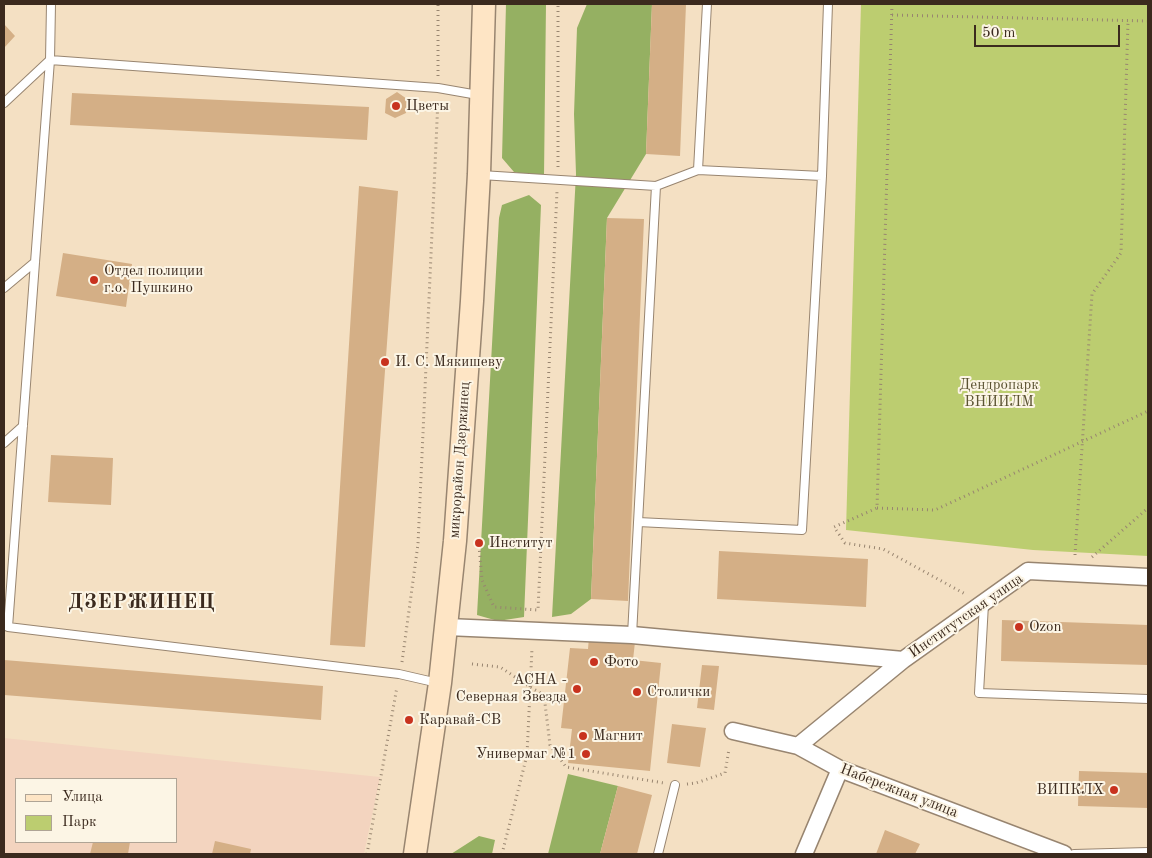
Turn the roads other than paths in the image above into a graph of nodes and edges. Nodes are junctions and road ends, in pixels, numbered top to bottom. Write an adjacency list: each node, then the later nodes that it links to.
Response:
1 (51, 4): 5 (lane)
2 (484, 4): 6 (main road, микрорайон Дзержинец)
3 (707, 4): 8 (lane)
4 (828, 4): 10 (lane)
5 (50, 60): 6 (lane); 7 (lane); 12 (lane)
6 (482, 96): 9 (main road, микрорайон Дзержинец)
7 (4, 103)
8 (698, 170): 10 (lane); 11 (lane)
9 (479, 174): 11 (lane); 19 (main road, микрорайон Дзержинец)
10 (822, 176): 16 (lane)
11 (656, 186): 16 (lane)
12 (35, 262): 13 (lane); 14 (lane)
13 (4, 288)
14 (23, 426): 15 (lane); 22 (lane)
15 (4, 443)
16 (638, 522): 20 (lane)
17 (1148, 577): 18 (street, Институтская улица)
18 (984, 604): 21 (street, Институтская улица); 23 (lane)
19 (447, 627): 20 (street); 22 (main road, микрорайон Дзержинец)
20 (632, 635): 21 (street)
21 (904, 660): 25 (street, Институтская улица)
22 (440, 684): 29 (main road, микрорайон Дзержинец)
23 (1148, 699)
24 (733, 731): 25 (street, Набережная улица)
25 (798, 746): 26 (street, Набережная улица)
26 (840, 769): 31 (street); 32 (street, Набережная улица)
27 (675, 784): 30 (lane)
28 (1148, 852): 33 (lane)
29 (415, 854)
30 (658, 854)
31 (804, 854)
32 (1064, 854)
33 (1074, 854)

